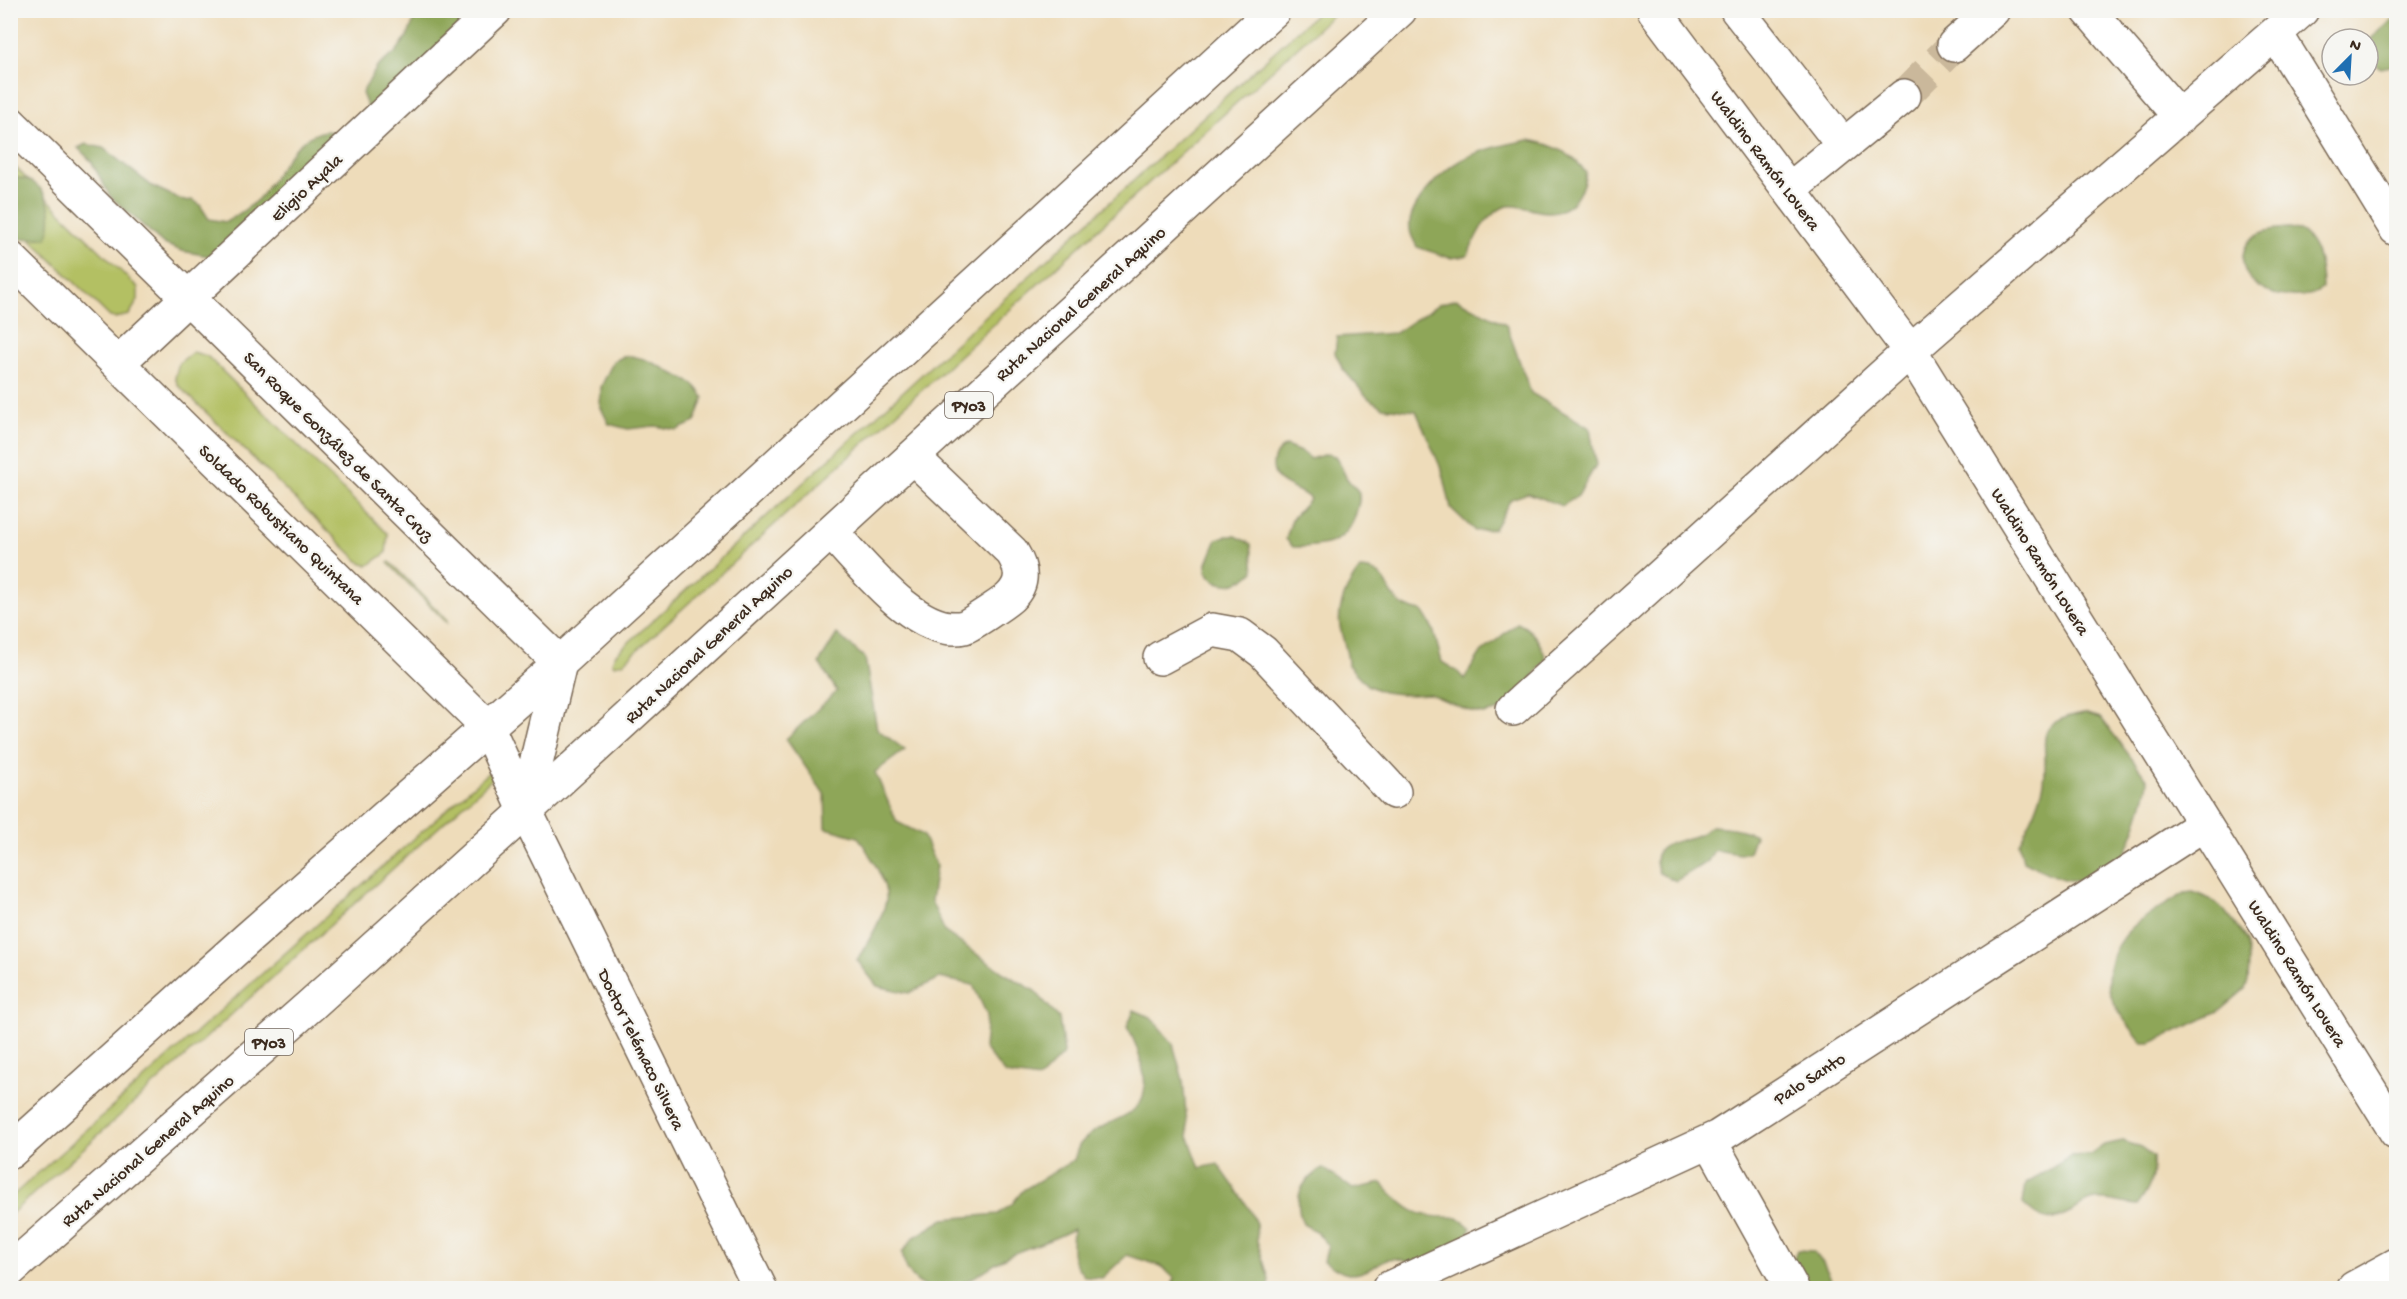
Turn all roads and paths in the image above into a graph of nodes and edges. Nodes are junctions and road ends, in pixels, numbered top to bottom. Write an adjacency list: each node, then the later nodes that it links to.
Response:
1 (495, 10): 18 (main road, Eligio Ayala)
2 (1274, 10): 24 (main road)
3 (1400, 10): 21 (main road, Ruta Nacional General Aquino / PY03)
4 (1654, 10): 15 (main road, Waldino Ramón Lovera)
5 (1737, 10): 14 (main road)
6 (1993, 10): 10 (main road)
7 (2088, 10): 12 (main road)
8 (2302, 10): 9 (main road)
9 (2276, 34): 12 (main road); 16 (main road)
10 (1954, 45)
11 (1904, 96): 14 (main road)
12 (2180, 117): 19 (main road)
13 (10, 123): 18 (main road, San Roque González de Santa Cruz)
14 (1843, 146): 15 (main road)
15 (1789, 190): 19 (main road, Waldino Ramón Lovera)
16 (2397, 229)
17 (10, 258): 20 (main road, Soldado Robustiano Quintana)
18 (188, 297): 20 (main road, Eligio Ayala); 24 (main road, San Roque González de Santa Cruz)
19 (1910, 351): 25 (main road); 29 (main road, Waldino Ramón Lovera)
20 (118, 363): 26 (main road, Soldado Robustiano Quintana)
21 (913, 457): 22 (main road, Ruta Nacional General Aquino / PY03); 22 (main road)
22 (831, 532): 28 (main road, Ruta Nacional General Aquino / PY03)
23 (1160, 658): 27 (main road)
24 (560, 663): 26 (main road); 28 (main road)
25 (1513, 709)
26 (487, 726): 28 (main road, Soldado Robustiano Quintana); 32 (main road)
27 (1394, 792)
28 (525, 810): 34 (main road, Ruta Nacional General Aquino / PY03); 35 (main road, Doctor Telémaco Silvera)
29 (2204, 824): 30 (main road, Waldino Ramón Lovera); 31 (main road, Palo Santo)
30 (2397, 1132)
31 (1710, 1141): 36 (main road, Palo Santo); 37 (main road)
32 (10, 1152)
33 (2397, 1265): 38 (main road)
34 (10, 1270)
35 (760, 1288)
36 (1389, 1288)
37 (1792, 1288)
38 (2354, 1288)

